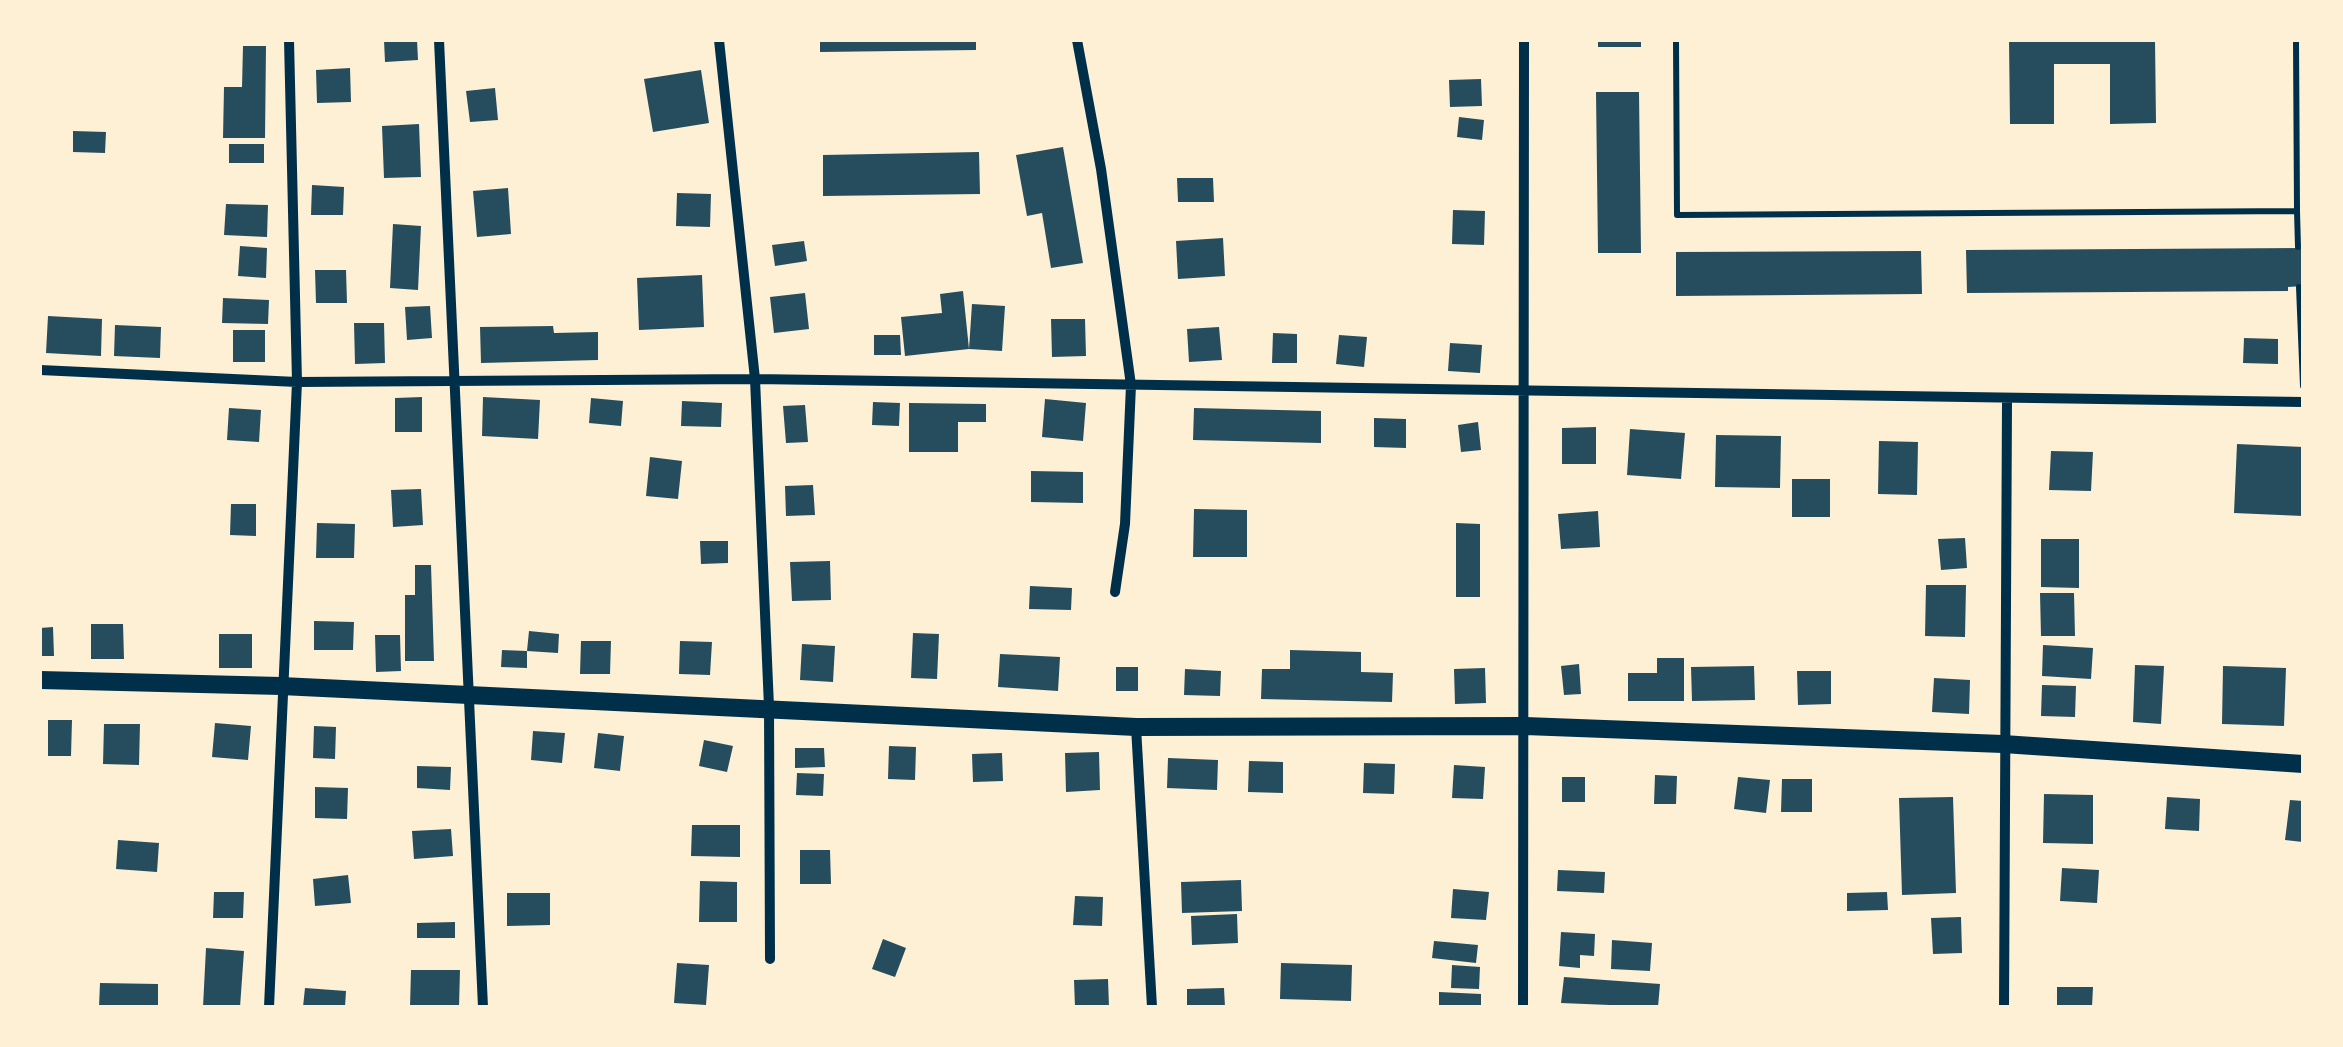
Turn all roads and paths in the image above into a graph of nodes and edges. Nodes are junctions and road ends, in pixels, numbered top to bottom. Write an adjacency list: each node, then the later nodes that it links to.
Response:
1 (290, 40): 14 (street)
2 (439, 40): 12 (street)
3 (718, 40): 13 (street)
4 (1077, 40): 15 (street)
5 (1524, 40): 17 (street)
6 (1676, 40): 8 (lane)
7 (2296, 40): 8 (lane)
8 (2297, 211): 9 (lane)
9 (2298, 248)
10 (2299, 286): 16 (lane)
11 (40, 370): 14 (street)
12 (457, 379): 13 (street); 14 (street); 23 (street)
13 (755, 379): 15 (street); 24 (street)
14 (296, 382): 22 (street)
15 (1131, 385): 17 (street); 20 (street)
16 (2303, 386)
17 (1523, 390): 18 (street); 25 (street)
18 (2007, 400): 19 (street); 27 (street)
19 (2303, 402)
20 (1115, 592)
21 (40, 680): 22 (street)
22 (281, 686): 23 (street); 30 (street)
23 (469, 694): 24 (street); 31 (street)
24 (769, 707): 26 (street); 29 (street)
25 (1524, 726): 26 (street); 27 (street); 33 (street)
26 (1136, 727): 32 (street)
27 (2003, 744): 28 (street); 34 (street)
28 (2303, 764)
29 (770, 960)
30 (269, 1007)
31 (483, 1007)
32 (1152, 1007)
33 (1523, 1007)
34 (2004, 1007)

